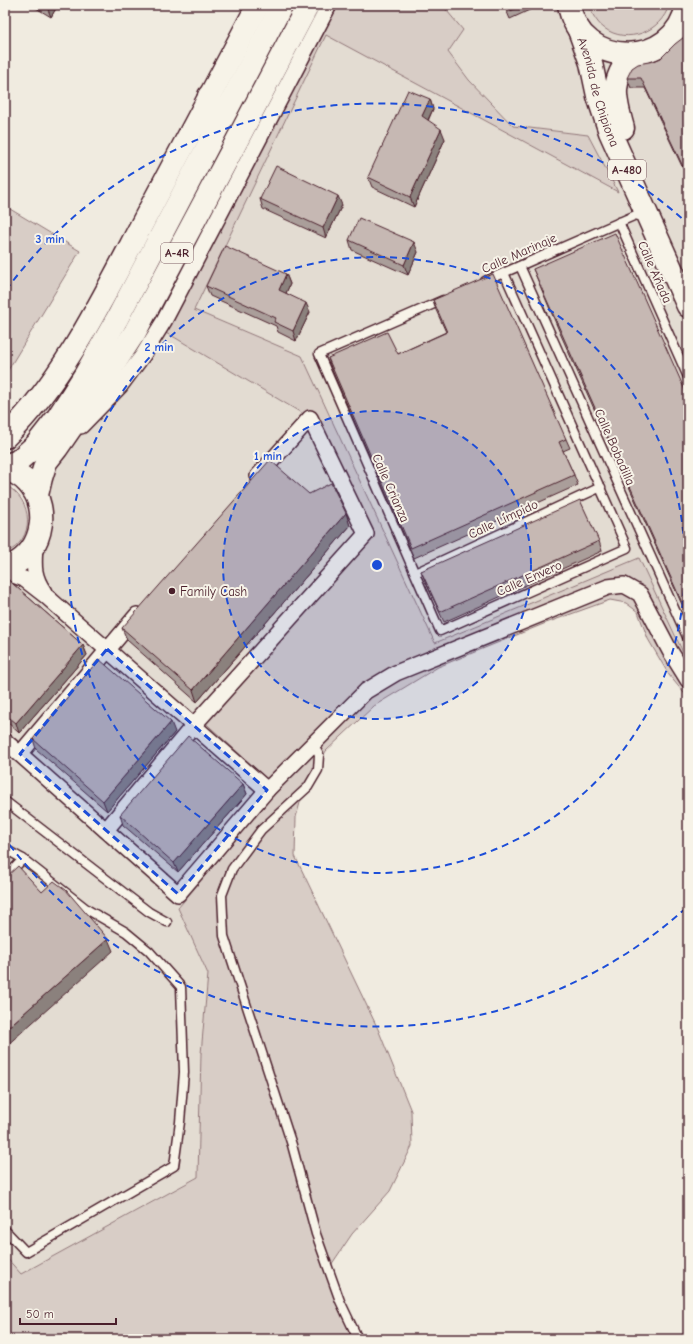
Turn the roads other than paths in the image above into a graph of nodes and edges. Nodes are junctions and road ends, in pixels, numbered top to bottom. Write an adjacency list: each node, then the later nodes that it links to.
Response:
1 (258, 5): 10 (main road)
2 (282, 5): 11 (main road, A-4R)
3 (308, 5): 22 (main road, A-4R)
4 (329, 5): 22 (street)
5 (569, 5): 7 (main road)
6 (687, 5): 8 (main road)
7 (579, 30): 9 (main road); 12 (main road, Avenida de Chipiona / A-480)
8 (680, 31): 9 (main road)
9 (633, 54): 15 (main road, Avenida de Chipiona / A-480)
10 (209, 96): 11 (main road); 21 (main road)
11 (214, 135): 23 (main road, A-4R)
12 (645, 210): 13 (lane, Calle Marinaje); 19 (main road, Avenida de Chipiona / A-480)
13 (619, 222): 14 (lane, Calle Marinaje); 20 (lane, Calle Añada)
14 (520, 266): 16 (lane, Calle Marinaje); 34 (lane, Calle Bobadilla)
15 (688, 270)
16 (504, 273): 17 (lane, Calle Marinaje); 25 (lane)
17 (476, 285)
18 (448, 298): 30 (lane, Calle Crianza)
19 (688, 306)
20 (688, 377)
21 (5, 437)
22 (57, 448): 26 (main road, A-4R)
23 (5, 467): 26 (main road)
24 (249, 486): 37 (street)
25 (601, 487): 30 (lane, Calle Límpido); 33 (lane, Calle Envero)
26 (37, 495): 27 (main road)
27 (35, 545): 28 (main road); 31 (street)
28 (5, 568)
29 (5, 572): 31 (street)
30 (415, 573): 33 (lane, Calle Crianza)
31 (46, 596): 35 (street)
32 (147, 603): 35 (street)
33 (440, 631)
34 (688, 639)
35 (107, 649): 37 (street); 40 (street)
36 (688, 680): 39 (street)
37 (193, 726): 41 (street); 43 (street)
38 (5, 741): 40 (street)
39 (313, 744): 41 (street); 49 (lane)
40 (20, 754): 43 (street)
41 (267, 790): 43 (street)
42 (5, 801): 47 (lane)
43 (106, 830)
44 (5, 849): 45 (lane)
45 (23, 859): 46 (lane); 48 (lane)
46 (5, 878)
47 (167, 922)
48 (5, 1230)
49 (358, 1339)

